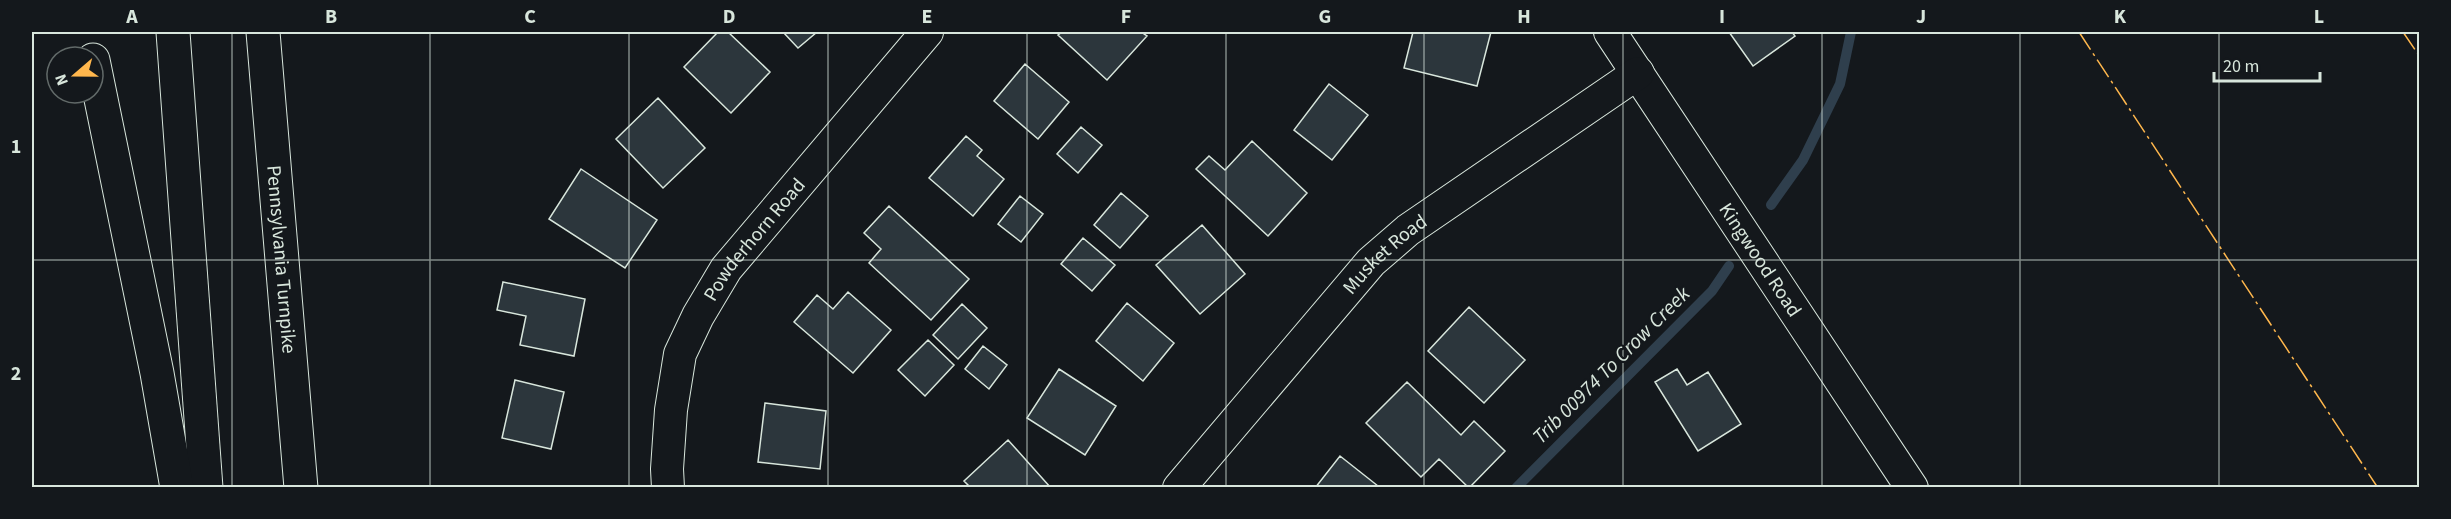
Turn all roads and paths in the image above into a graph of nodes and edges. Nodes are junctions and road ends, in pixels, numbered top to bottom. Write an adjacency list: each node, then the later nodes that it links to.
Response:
1 (173, 32): 8 (highway)
2 (263, 32): 9 (highway, Pennsylvania Turnpike)
3 (927, 32): 10 (street, Powderhorn Road)
4 (1610, 32): 5 (street, Kingwood Road)
5 (1638, 73): 11 (street, Musket Road); 12 (street, Kingwood Road)
6 (103, 105): 7 (highway)
7 (177, 488)
8 (207, 488)
9 (301, 488)
10 (668, 488)
11 (1179, 488)
12 (1912, 488)

